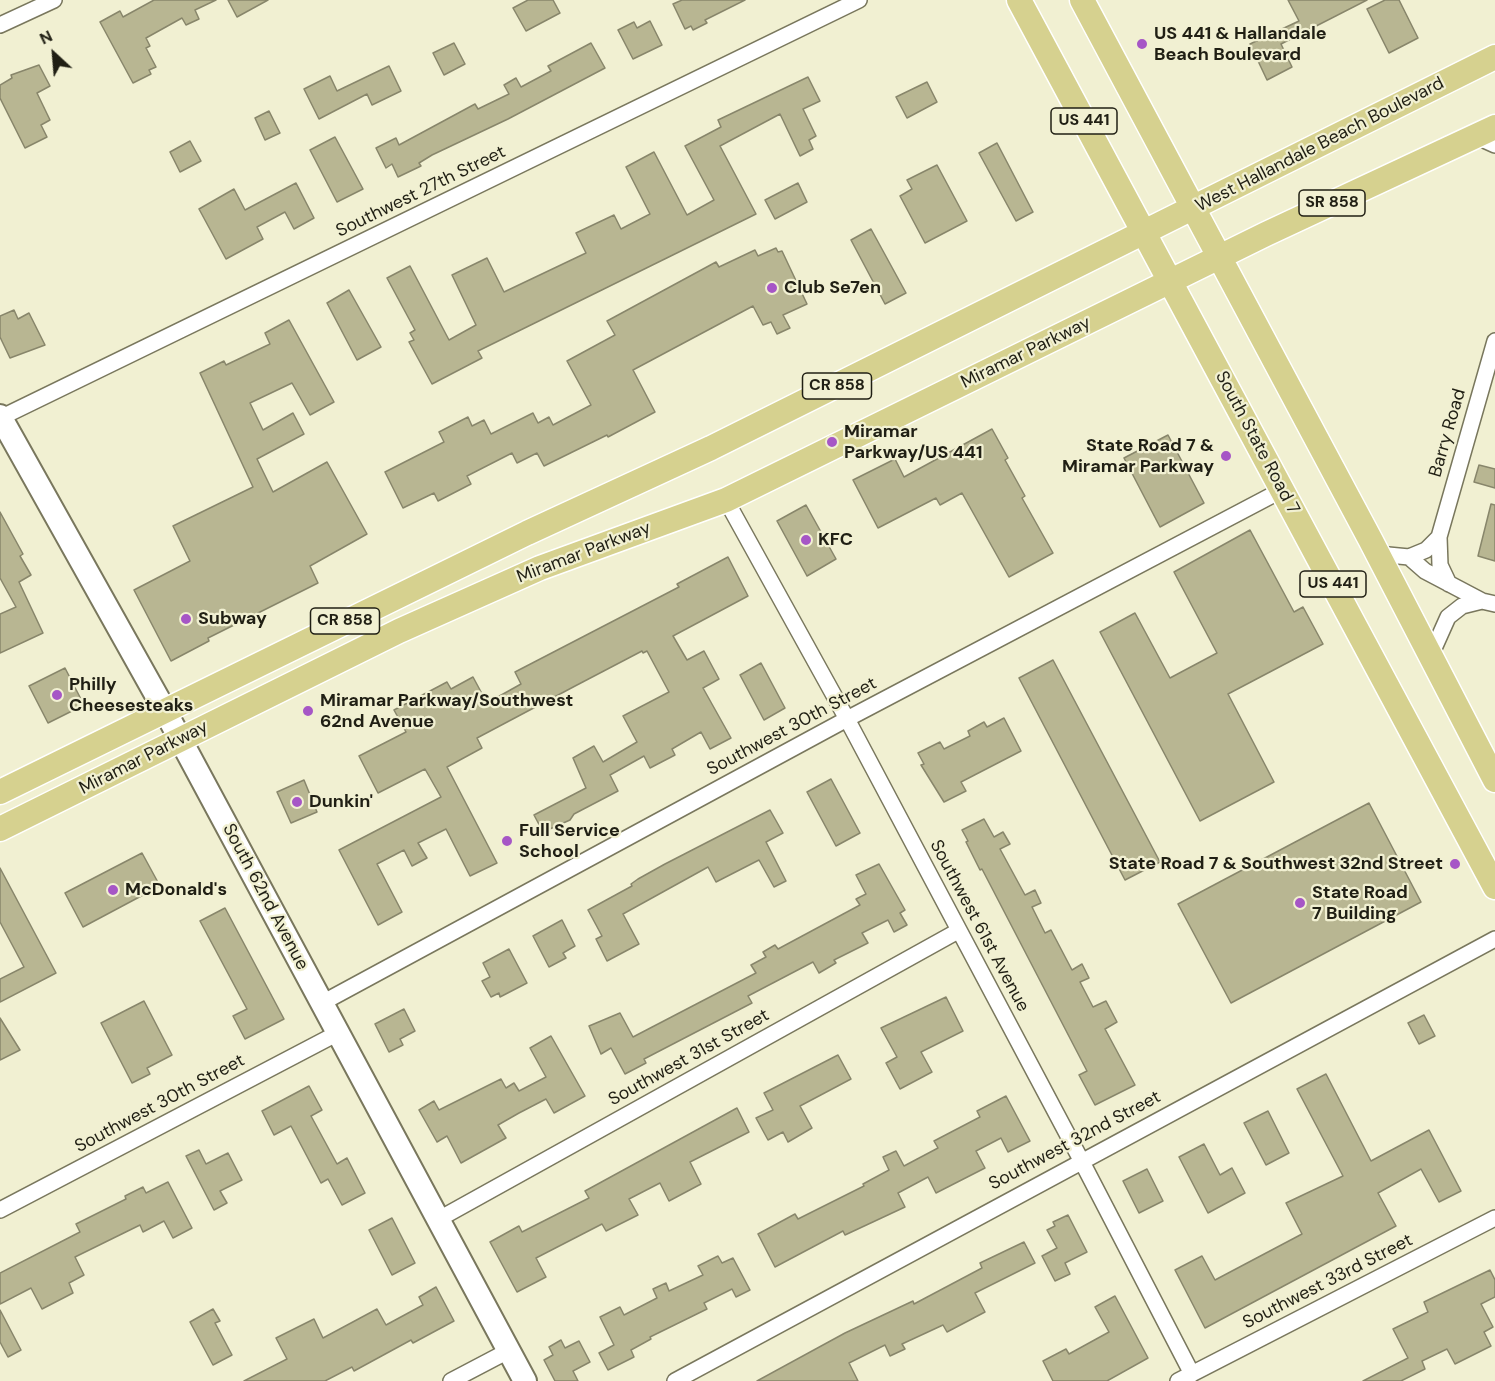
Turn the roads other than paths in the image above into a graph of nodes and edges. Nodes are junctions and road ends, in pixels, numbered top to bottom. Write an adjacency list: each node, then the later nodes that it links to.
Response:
1 (54, 0): 5 (street)
2 (859, 0): 13 (street, Southwest 27th Street)
3 (1019, 0): 9 (main road, South State Road 7 / US 441)
4 (1082, 0): 8 (main road, US 441)
5 (0, 25)
6 (1495, 57): 8 (main road, West Hallandale Beach Boulevard)
7 (1488, 136): 10 (main road, SR 858)
8 (1194, 209): 9 (main road, West Hallandale Beach Boulevard); 10 (main road, US 441)
9 (1145, 233): 11 (main road, South State Road 7 / US 441); 22 (main road, Miramar Parkway / CR 858)
10 (1220, 257): 11 (main road, SR 858); 17 (main road, US 441)
11 (1171, 281): 14 (main road, South State Road 7 / US 441); 15 (main road, Miramar Parkway / CR 858)
12 (1495, 341): 16 (street, Barry Road)
13 (0, 417): 22 (street, South 62nd Avenue)
14 (1282, 490): 23 (street, Southwest 30th Street); 28 (main road, South State Road 7 / US 441)
15 (726, 500): 23 (street, Southwest 61st Avenue); 24 (main road, Miramar Parkway / CR 858)
16 (1439, 537): 18 (street); 19 (street, Barry Road)
17 (1378, 554): 18 (street); 21 (main road, US 441)
18 (1409, 557): 19 (street)
19 (1449, 584): 20 (street)
20 (1488, 602): 21 (street)
21 (1431, 656): 25 (main road, US 441)
22 (164, 709): 24 (street, South 62nd Avenue); 26 (main road, Miramar Parkway / CR 858)
23 (847, 720): 31 (street, Southwest 61st Avenue); 33 (street, Southwest 30th Street)
24 (180, 740): 27 (main road, Miramar Parkway / CR 858); 33 (street, South 62nd Avenue)
25 (1495, 780)
26 (0, 792)
27 (0, 829)
28 (1474, 847): 29 (main road); 30 (main road, South State Road 7 / US 441)
29 (1495, 866)
30 (1495, 887)
31 (958, 931): 35 (street, Southwest 61st Avenue); 38 (street, Southwest 31st Street)
32 (1495, 939): 35 (street, Southwest 32nd Street)
33 (322, 1003): 34 (street, South 62nd Avenue)
34 (339, 1034): 36 (street, Southwest 30th Street); 38 (street, South 62nd Avenue)
35 (1082, 1160): 40 (street, Southwest 61st Avenue); 43 (street, Southwest 32nd Street)
36 (0, 1210)
37 (1495, 1218): 40 (street, Southwest 33rd Street)
38 (439, 1219): 39 (street, South 62nd Avenue)
39 (510, 1350): 41 (street); 42 (street, South 62nd Avenue)
40 (1185, 1377)
41 (451, 1381)
42 (525, 1381)
43 (675, 1381)

